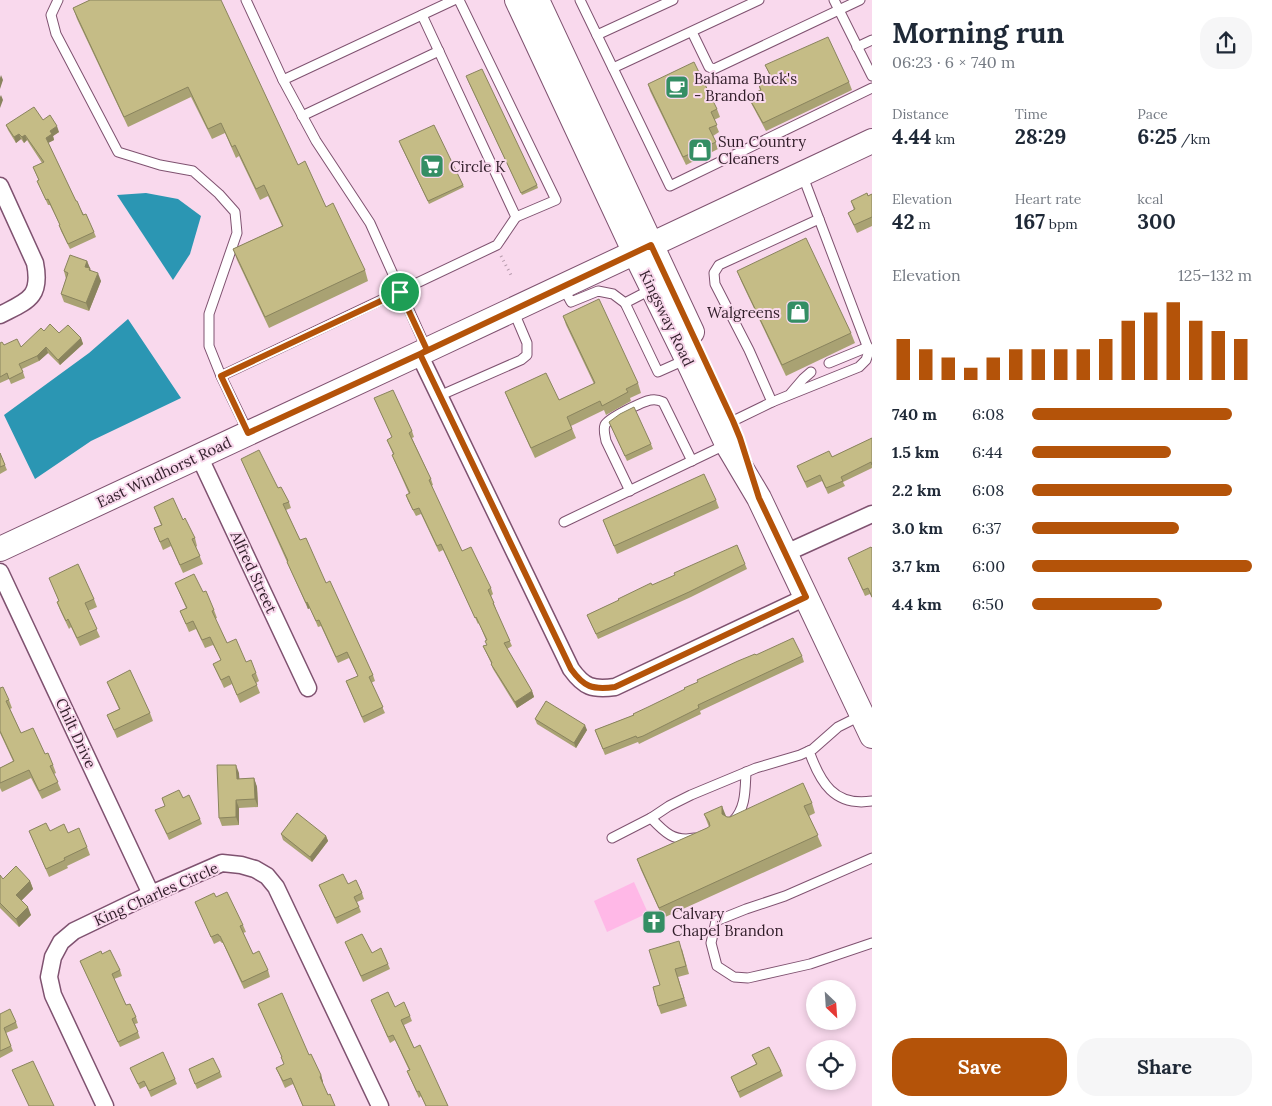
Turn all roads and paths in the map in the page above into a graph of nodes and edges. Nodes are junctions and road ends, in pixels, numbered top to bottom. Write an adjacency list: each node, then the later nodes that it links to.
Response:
1 (58, 0): 43 (lane)
2 (246, 0): 21 (lane)
3 (454, 0): 13 (lane)
4 (459, 0): 27 (lane)
5 (517, 0): 29 (street, Kingsway Road)
6 (537, 0): 29 (street, Kingsway Road)
7 (580, 0): 15 (lane)
8 (673, 0): 15 (lane)
9 (759, 0): 14 (lane)
10 (834, 0): 12 (lane)
11 (860, 0): 12 (lane)
12 (839, 10): 14 (lane); 17 (lane)
13 (422, 15): 18 (lane); 21 (lane)
14 (692, 32): 19 (lane)
15 (597, 35): 19 (lane)
16 (872, 40): 17 (lane)
17 (857, 47): 20 (lane)
18 (439, 51): 23 (lane); 27 (lane)
19 (613, 68): 22 (lane)
20 (872, 76)
21 (283, 80): 23 (lane)
22 (872, 88)
23 (302, 116): 34 (lane)
24 (872, 141): 25 (street, East Windhorst Road)
25 (802, 174): 28 (lane); 29 (street, East Windhorst Road)
26 (0, 186): 37 (street)
27 (516, 217): 34 (lane)
28 (819, 219): 38 (lane); 46 (lane)
29 (643, 249): 32 (street, East Windhorst Road); 33 (street, Kingsway Road); 47 (street, Kingsway Road)
30 (502, 256): 31 (path)
31 (512, 277)
32 (563, 287): 35 (lane); 36 (street, East Windhorst Road)
33 (653, 289): 35 (lane); 40 (street, Kingsway Road)
34 (400, 292): 39 (lane); 43 (lane)
35 (625, 303): 40 (lane)
36 (513, 310): 39 (street, East Windhorst Road); 45 (lane)
37 (0, 315)
38 (868, 347): 41 (lane); 44 (lane)
39 (423, 352): 45 (street); 48 (street, East Windhorst Road)
40 (687, 358): 49 (street, Kingsway Road)
41 (830, 363)
42 (811, 372): 44 (lane)
43 (221, 376): 48 (lane)
44 (790, 395): 46 (lane)
45 (440, 396): 59 (street)
46 (772, 402): 47 (lane)
47 (733, 421): 53 (street, Kingsway Road)
48 (248, 433): 50 (street, East Windhorst Road)
49 (727, 444): 51 (lane); 53 (street, Kingsway Road)
50 (199, 456): 56 (street, East Windhorst Road); 60 (street, Alfred Street)
51 (692, 461): 52 (lane); 52 (lane)
52 (630, 490): 55 (lane)
53 (759, 498): 57 (street, Kingsway Road)
54 (872, 514): 57 (street)
55 (564, 522)
56 (0, 549)
57 (790, 562): 59 (street, Kingsway Road)
58 (0, 572): 70 (street, Chilt Drive)
59 (806, 597): 61 (street, Kingsway Road)
60 (308, 688)
61 (867, 726): 62 (lane)
62 (809, 751): 63 (lane); 64 (lane)
63 (746, 772): 65 (lane); 66 (lane)
64 (872, 801)
65 (651, 818): 67 (lane); 68 (lane)
66 (732, 822)
67 (702, 836)
68 (612, 838)
69 (872, 858): 71 (lane)
70 (151, 894): 72 (street, King Charles Circle); 73 (street, King Charles Circle)
71 (872, 943)
72 (105, 1106)
73 (380, 1106)

